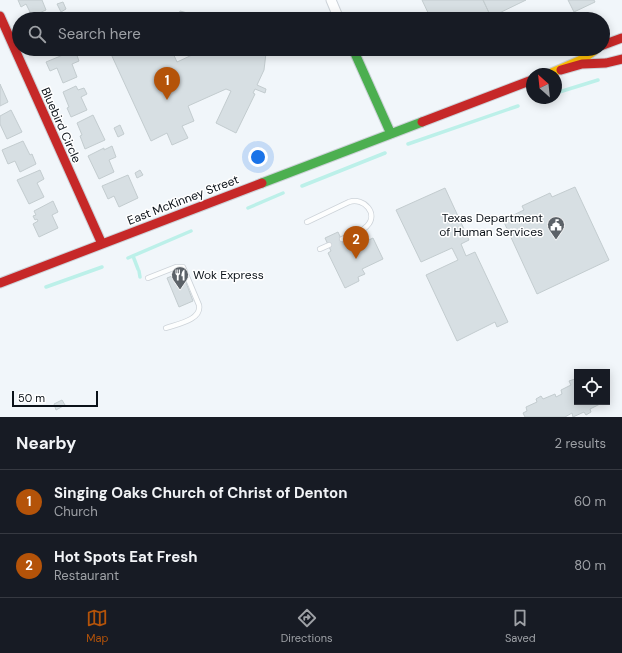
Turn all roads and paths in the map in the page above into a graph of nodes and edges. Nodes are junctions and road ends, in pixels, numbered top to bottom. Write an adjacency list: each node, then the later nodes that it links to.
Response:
1 (331, 0): 2 (street)
2 (336, 12)
3 (0, 16): 6 (main road, Bluebird Circle)
4 (620, 38): 5 (main road)
5 (610, 42)
6 (12, 43)
7 (18, 56): 17 (main road, Bluebird Circle)
8 (356, 56): 14 (main road)
9 (587, 56): 11 (main road)
10 (622, 59): 12 (main road)
11 (562, 69)
12 (562, 69)
13 (526, 82): 14 (main road, East McKinney Street)
14 (391, 134): 17 (main road, East McKinney Street)
15 (307, 222): 16 (lane)
16 (342, 239)
17 (102, 244): 21 (main road, East McKinney Street)
18 (329, 245): 19 (lane)
19 (320, 249)
20 (148, 278): 22 (lane)
21 (0, 283)
22 (166, 328)

